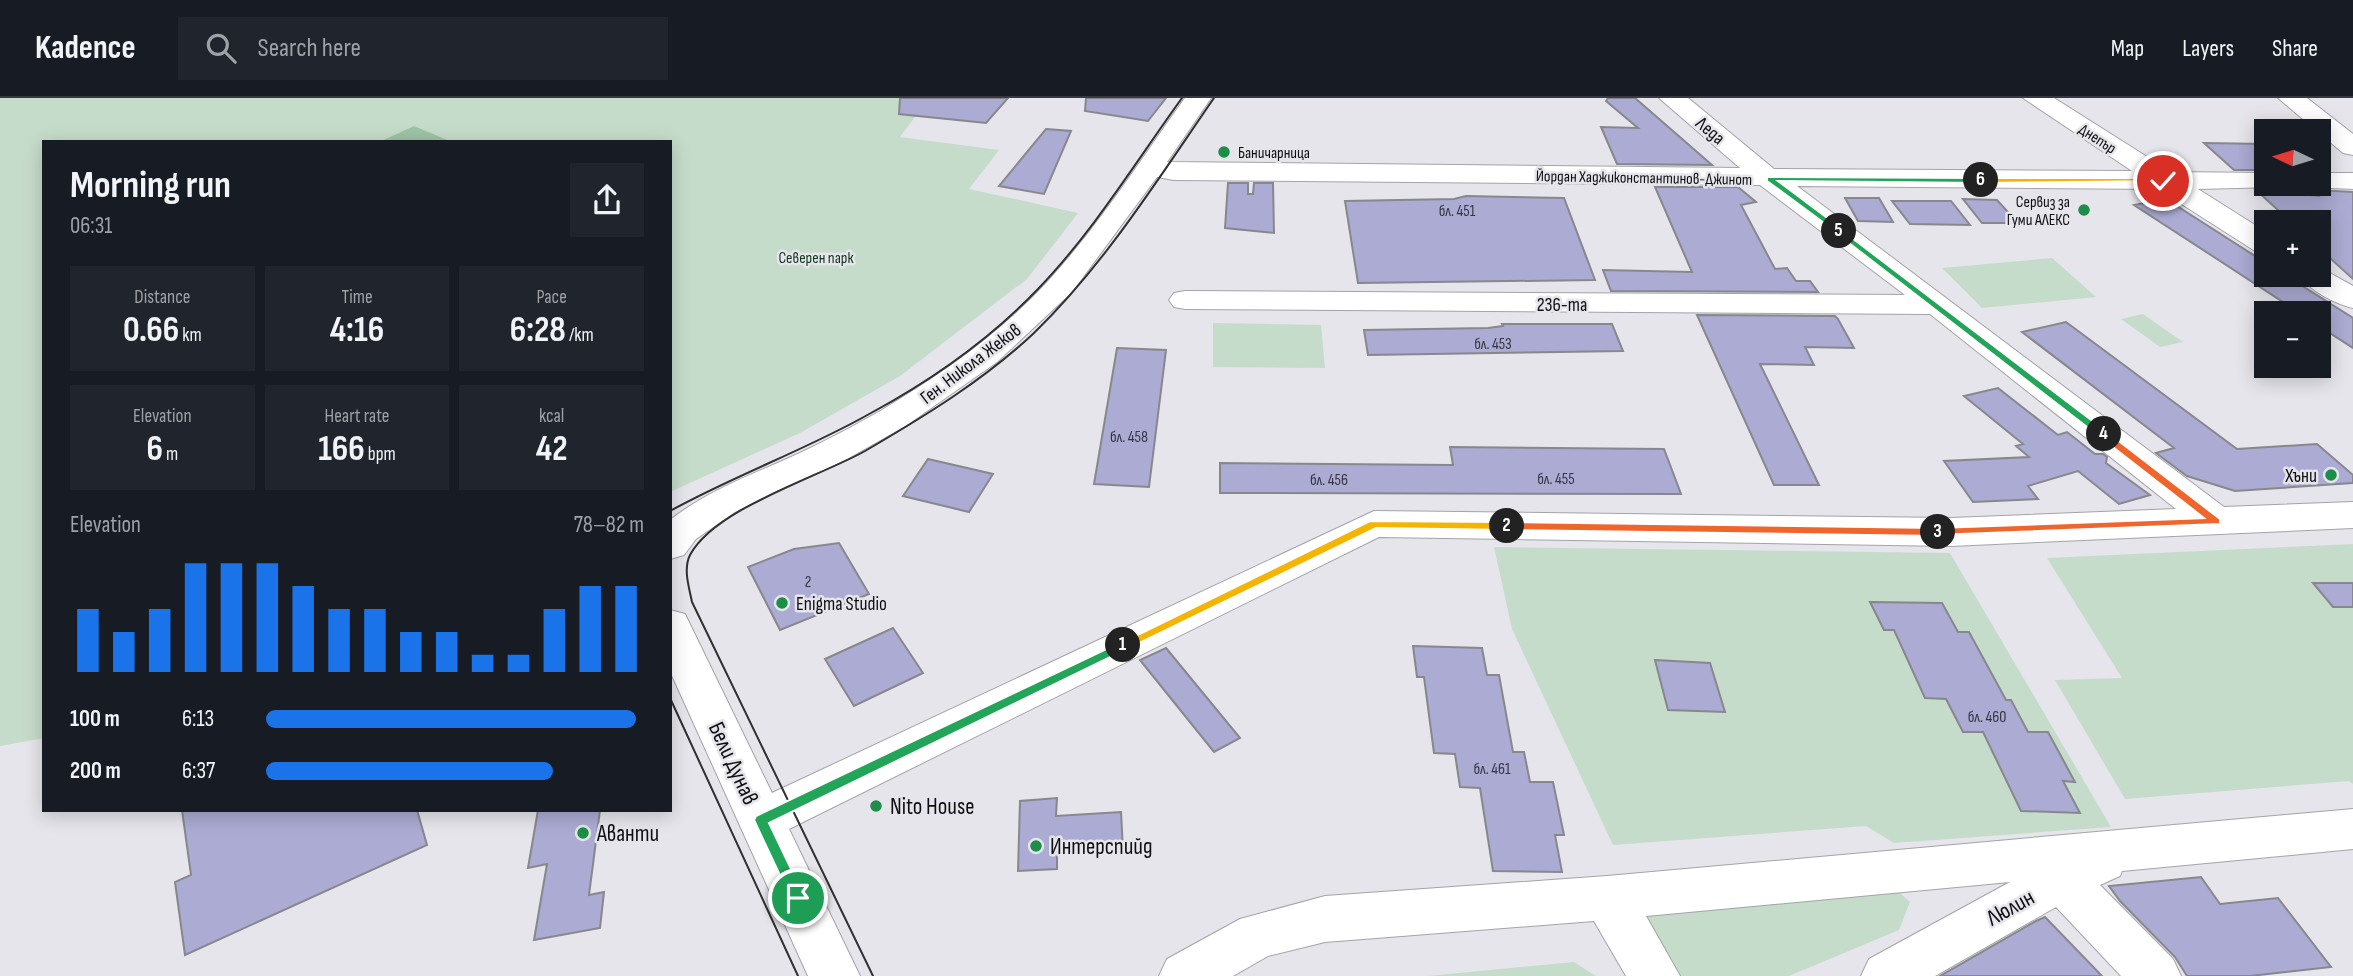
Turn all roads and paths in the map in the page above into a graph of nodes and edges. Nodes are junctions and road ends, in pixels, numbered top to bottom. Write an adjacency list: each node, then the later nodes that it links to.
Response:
1 (1198, 98): 6 (street, Ген. Никола Жеков)
2 (1672, 98): 7 (street, Леда)
3 (2036, 98): 8 (street, Днепър)
4 (2291, 98): 5 (street)
5 (2353, 147)
6 (1148, 167): 7 (street, Йордан Хаджиконстантинов-Джинот); 19 (street, Ген. Никола Жеков)
7 (1770, 179): 8 (street, Йордан Хаджиконстантинов-Джинот); 16 (street, Леда)
8 (2163, 181): 9 (street, Йордан Хаджиконстантинов-Джинот); 12 (street, Днепър)
9 (2254, 181)
10 (2331, 181): 11 (street)
11 (2353, 181)
12 (2254, 238)
13 (2331, 285): 14 (street)
14 (2353, 299)
15 (1185, 300): 16 (street, 236-та)
16 (1938, 305): 18 (street, Леда)
17 (2353, 515): 18 (street)
18 (2216, 522): 21 (street)
19 (672, 543)
20 (672, 629): 21 (street, Бели Дунав)
21 (761, 820): 25 (street, Бели Дунав)
22 (2353, 829): 23 (street, Люлин)
23 (2050, 868): 24 (street); 28 (street, Люлин); 29 (street)
24 (1607, 898): 26 (street); 27 (street)
25 (834, 976)
26 (1185, 976)
27 (1654, 976)
28 (1887, 976)
29 (2155, 976)

